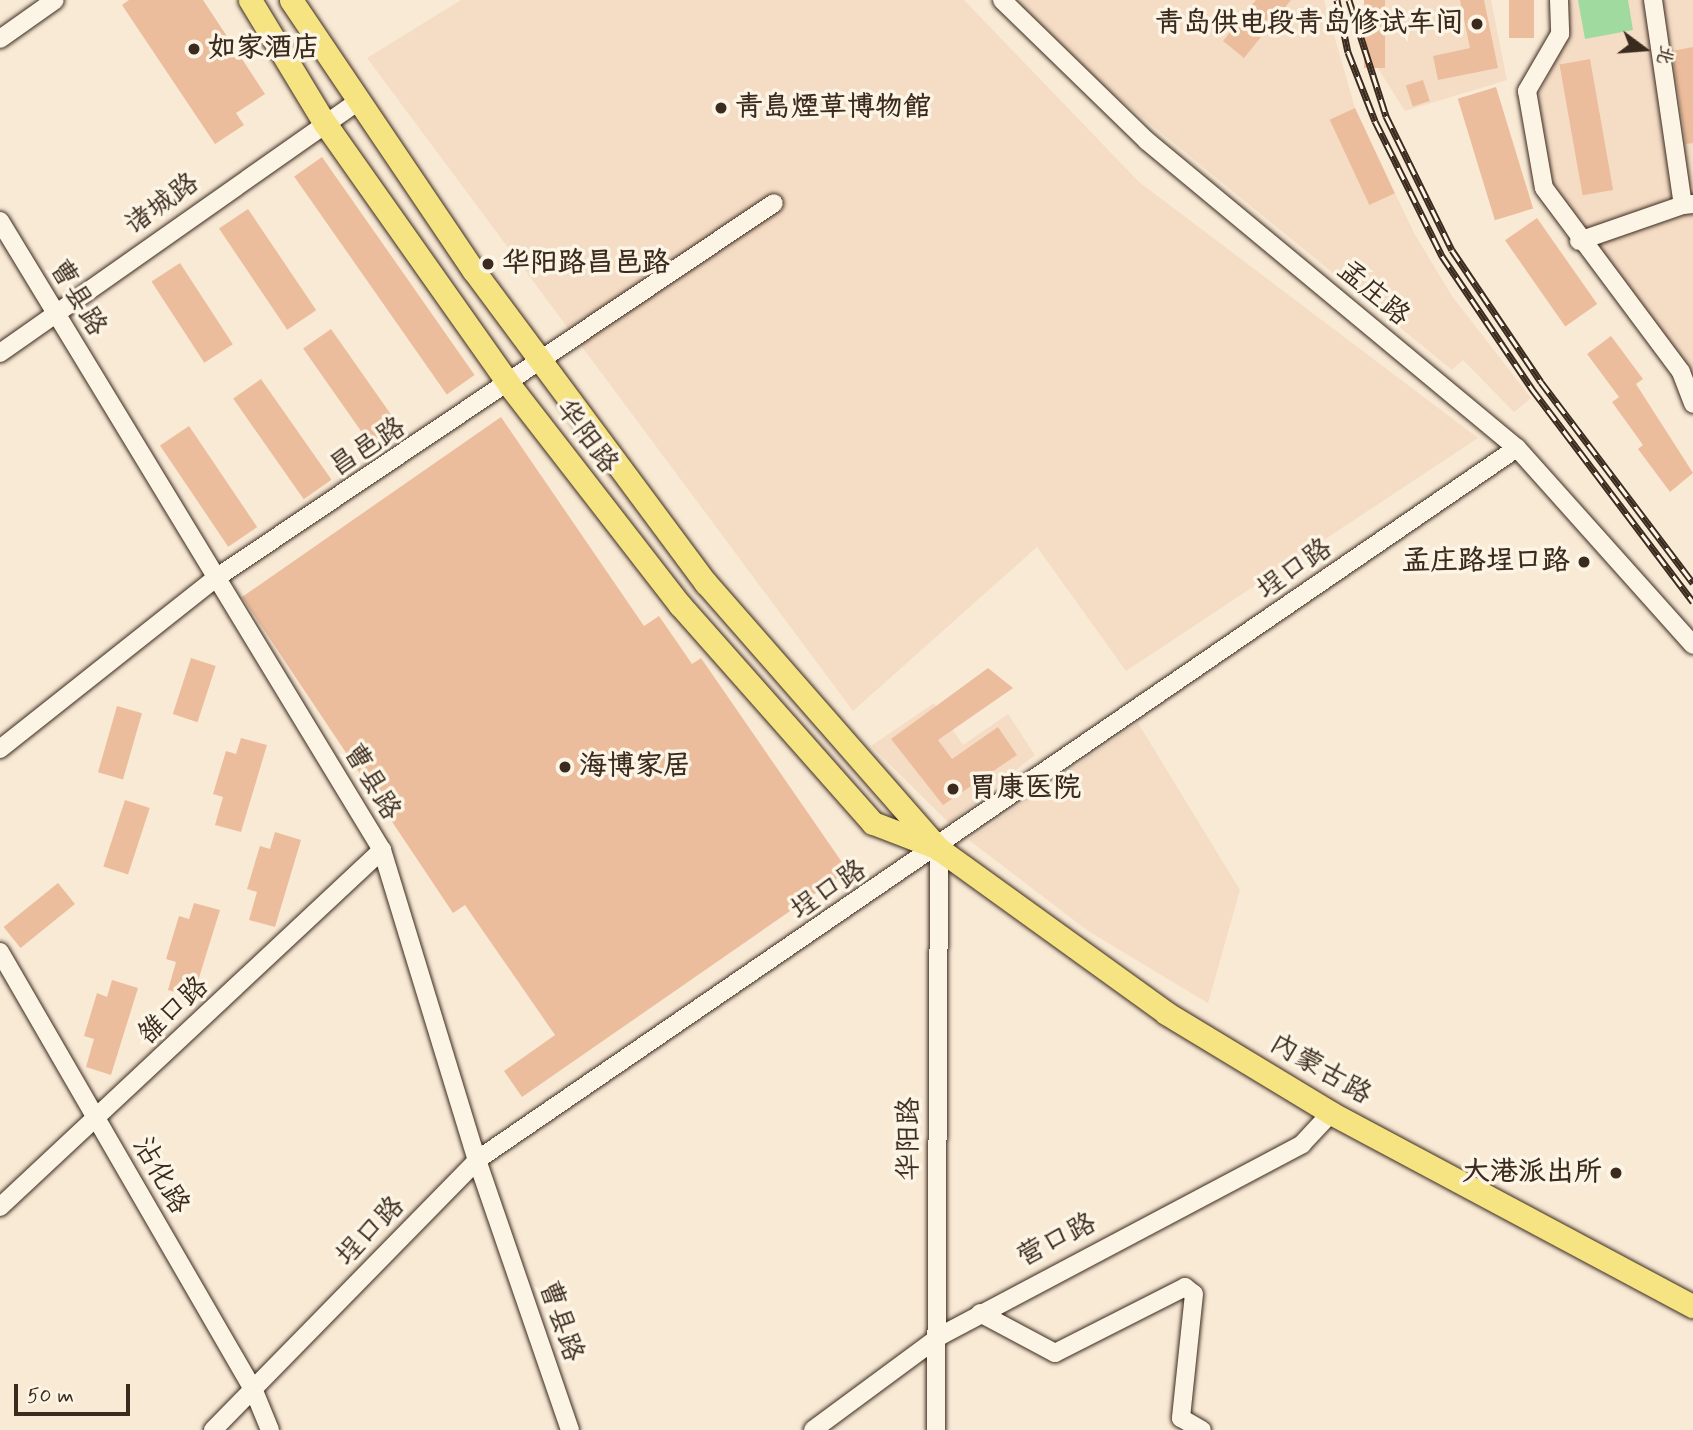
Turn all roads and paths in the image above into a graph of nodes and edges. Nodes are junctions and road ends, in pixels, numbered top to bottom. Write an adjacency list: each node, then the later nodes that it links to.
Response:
1 (55, 0): 7 (street)
2 (250, 0): 9 (main road, 华阳路)
3 (291, 0): 8 (main road, 华阳路)
4 (1002, 0): 19 (street, 孟庄路)
5 (1559, 0): 13 (street)
6 (1653, 0): 11 (street)
7 (0, 39)
8 (356, 103): 9 (street, 诸城路); 16 (main road, 华阳路)
9 (324, 122): 14 (street, 诸城路); 17 (main road, 华阳路)
10 (774, 203): 16 (street, 昌邑路)
11 (1688, 204): 13 (street)
12 (0, 220): 14 (street, 曹县路)
13 (1579, 241): 18 (street)
14 (55, 315): 15 (street, 诸城路); 20 (street, 曹县路)
15 (0, 353)
16 (542, 363): 17 (street, 昌邑路); 23 (main road, 华阳路)
17 (510, 386): 20 (street, 昌邑路); 23 (main road, 华阳路)
18 (1693, 404)
19 (1517, 448): 21 (street, 孟庄路); 23 (street, 埕口路)
20 (216, 578): 22 (street, 昌邑路); 24 (street, 曹县路)
21 (1693, 645)
22 (0, 749)
23 (939, 849): 26 (main road, 内蒙古路); 28 (street, 埕口路); 32 (street, 华阳路)
24 (382, 850): 27 (street, 雒口路); 28 (street, 曹县路)
25 (0, 952): 27 (street, 沾化路)
26 (1331, 1113): 30 (main road, 内蒙古路); 31 (street, 营口路)
27 (97, 1120): 29 (street, 雒口路); 33 (street, 沾化路)
28 (477, 1160): 33 (street, 埕口路); 36 (street, 曹县路)
29 (0, 1207)
30 (1693, 1306)
31 (980, 1313): 32 (street, 营口路); 39 (street)
32 (940, 1336): 37 (street, 营口路); 38 (street, 华阳路)
33 (254, 1391): 34 (street, 埕口路); 35 (street, 沾化路)
34 (214, 1430)
35 (270, 1430)
36 (570, 1430)
37 (813, 1430)
38 (936, 1430)
39 (1202, 1430)

